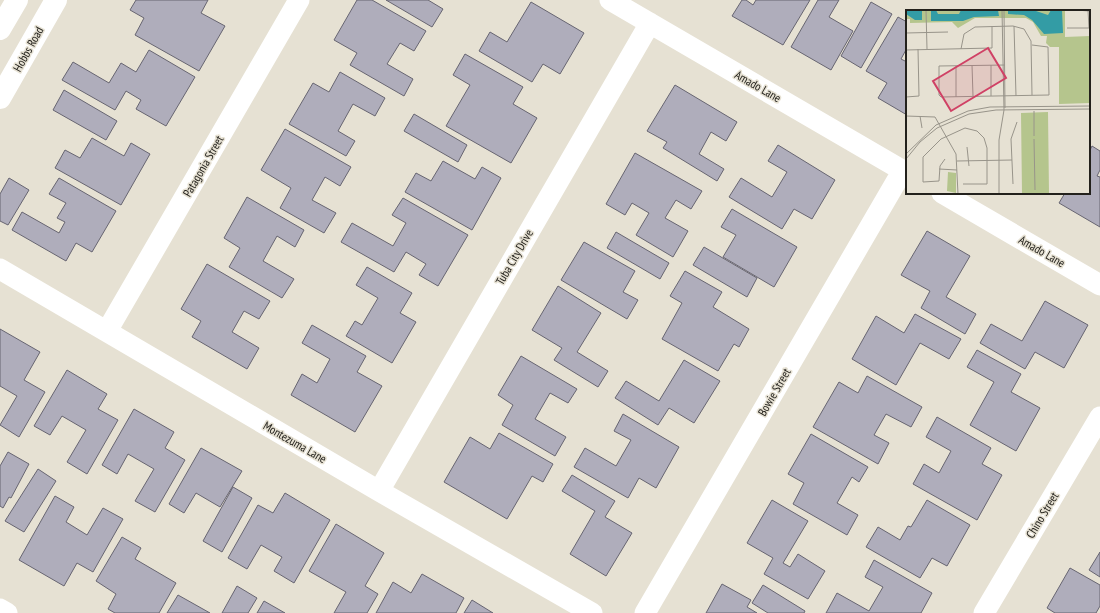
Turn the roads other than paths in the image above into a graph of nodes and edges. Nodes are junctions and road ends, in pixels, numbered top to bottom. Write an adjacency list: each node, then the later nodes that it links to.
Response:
1 (17, 0): 6 (street)
2 (56, 0): 7 (street, Hobbs Road)
3 (299, 0): 12 (street, Patagonia Street)
4 (610, 0): 5 (street, Amado Lane)
5 (650, 23): 8 (street, Amado Lane); 14 (street, Tuba City Drive)
6 (0, 29)
7 (0, 98)
8 (905, 171): 18 (street, Bowie Street)
9 (944, 194): 11 (street, Amado Lane)
10 (0, 270): 12 (street, Montezuma Lane)
11 (1100, 285)
12 (107, 331): 14 (street, Montezuma Lane)
13 (1100, 417): 19 (street, Chino Street)
14 (379, 491): 17 (street, Montezuma Lane)
15 (0, 609): 16 (street)
16 (7, 613)
17 (592, 613)
18 (646, 613)
19 (984, 613)

